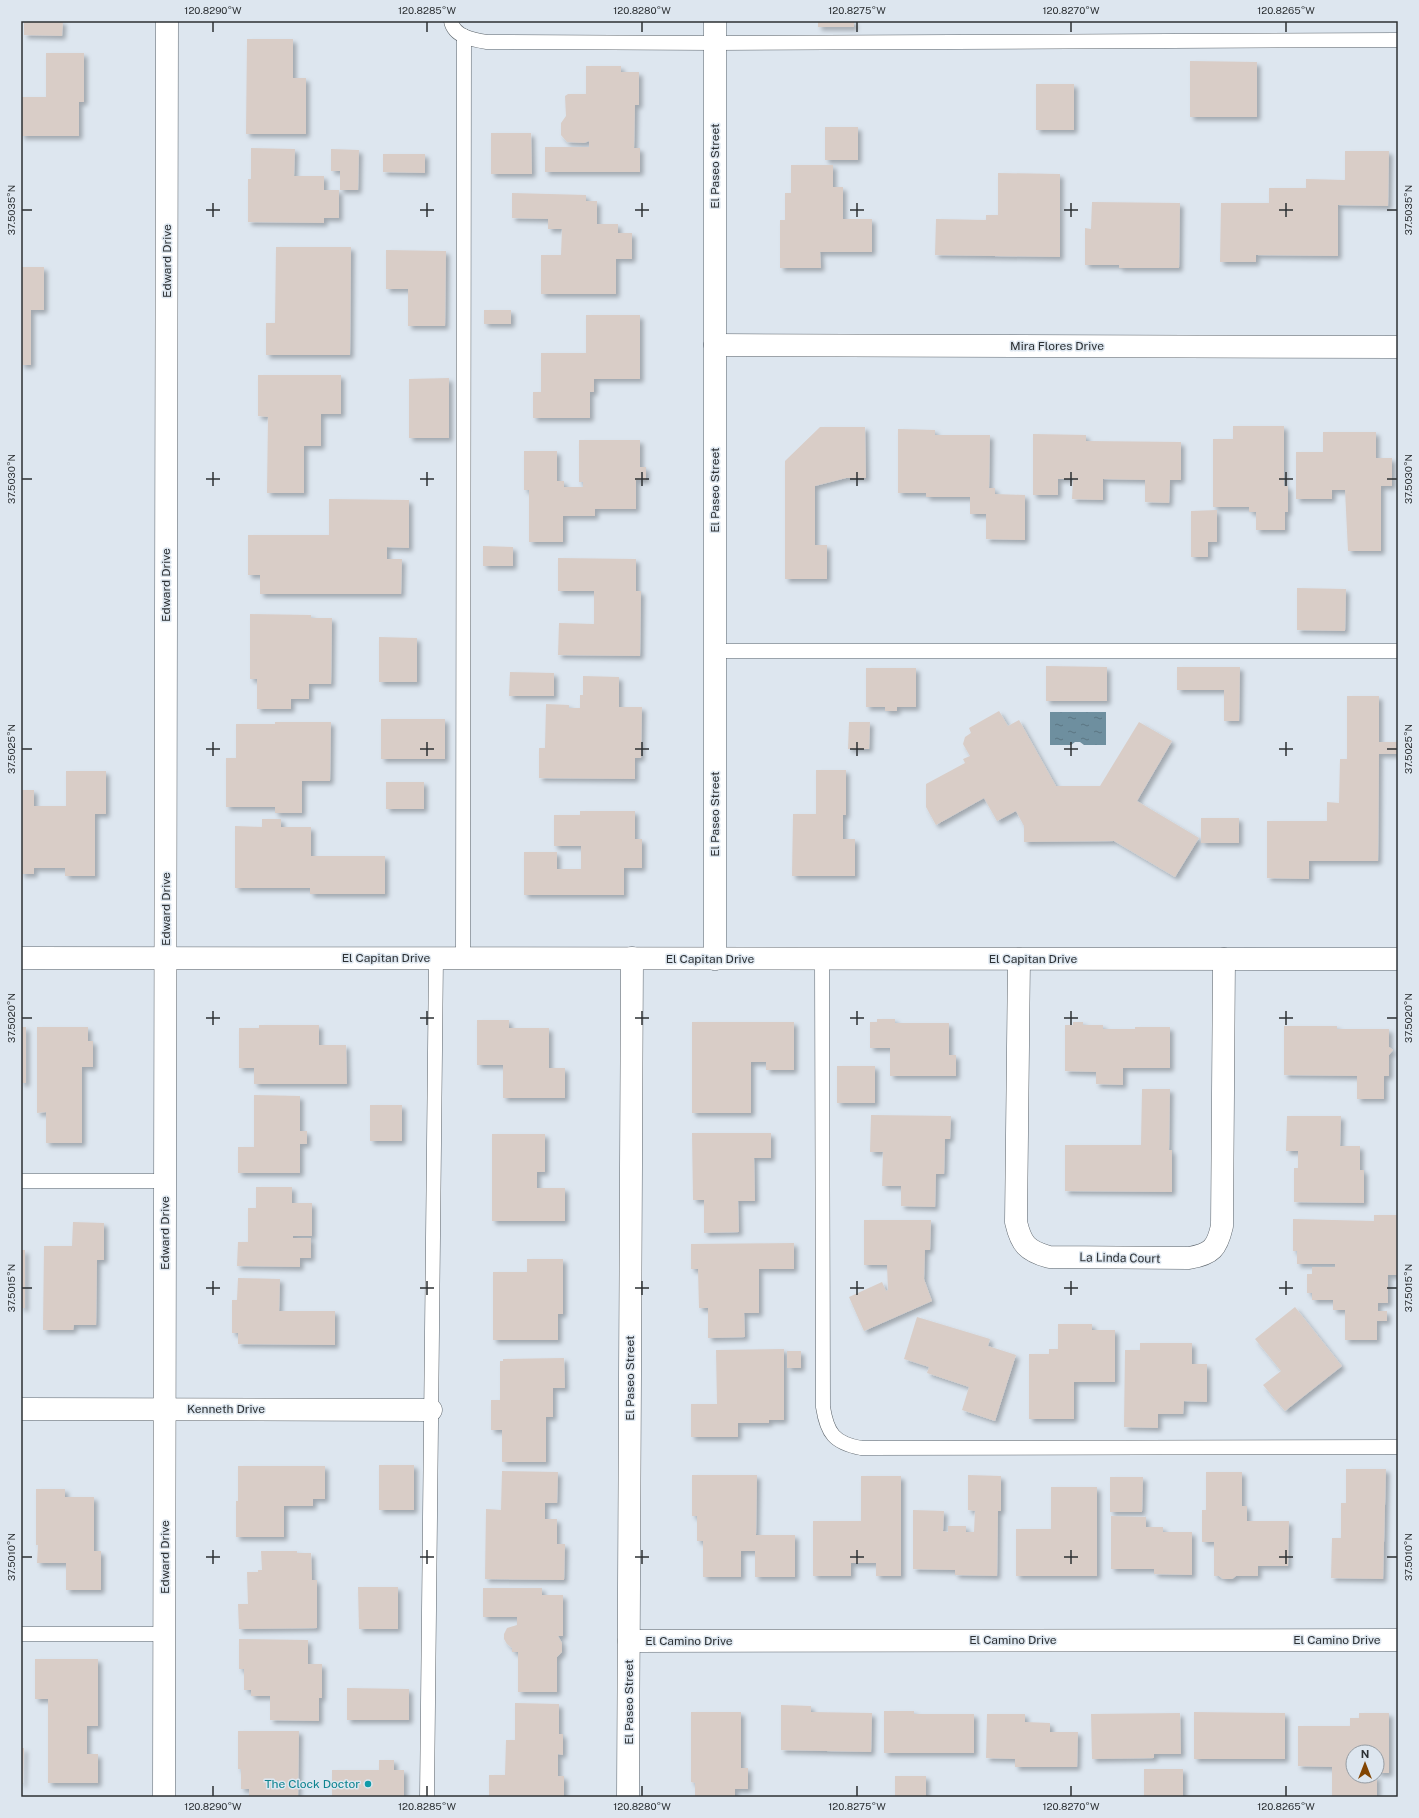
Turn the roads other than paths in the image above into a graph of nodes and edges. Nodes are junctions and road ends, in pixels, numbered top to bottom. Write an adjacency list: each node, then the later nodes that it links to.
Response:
1 (167, 21): 12 (street, Edward Drive)
2 (451, 21): 4 (lane)
3 (715, 21): 6 (street, El Paseo Street)
4 (464, 36): 6 (lane); 14 (lane)
5 (1398, 40): 6 (lane)
6 (715, 43): 7 (street, El Paseo Street)
7 (715, 346): 8 (street, Mira Flores Drive); 9 (street, El Paseo Street)
8 (1398, 347)
9 (715, 650): 10 (lane); 16 (street, El Paseo Street)
10 (1398, 651)
11 (21, 958): 12 (street, El Capitan Drive)
12 (165, 958): 13 (street, El Capitan Drive); 22 (street, Edward Drive)
13 (436, 958): 14 (street, El Capitan Drive); 25 (lane)
14 (463, 958): 15 (street, El Capitan Drive)
15 (632, 958): 16 (street, El Capitan Drive); 30 (street, El Paseo Street)
16 (715, 959): 17 (street, El Capitan Drive)
17 (822, 959): 18 (street, El Capitan Drive); 26 (lane)
18 (1019, 959): 19 (street, El Capitan Drive); 19 (street, La Linda Court)
19 (1224, 959): 20 (street, El Capitan Drive)
20 (1398, 959)
21 (21, 1181): 22 (lane)
22 (165, 1181): 24 (street, Edward Drive)
23 (21, 1409): 24 (street, Kenneth Drive)
24 (165, 1409): 25 (street, Kenneth Drive); 28 (street, Edward Drive)
25 (431, 1410): 32 (lane)
26 (1398, 1447)
27 (21, 1634): 28 (lane)
28 (165, 1634): 31 (street, Edward Drive)
29 (1398, 1640): 30 (street, El Camino Drive)
30 (629, 1641): 33 (street, El Paseo Street)
31 (164, 1797)
32 (427, 1797)
33 (628, 1797)

